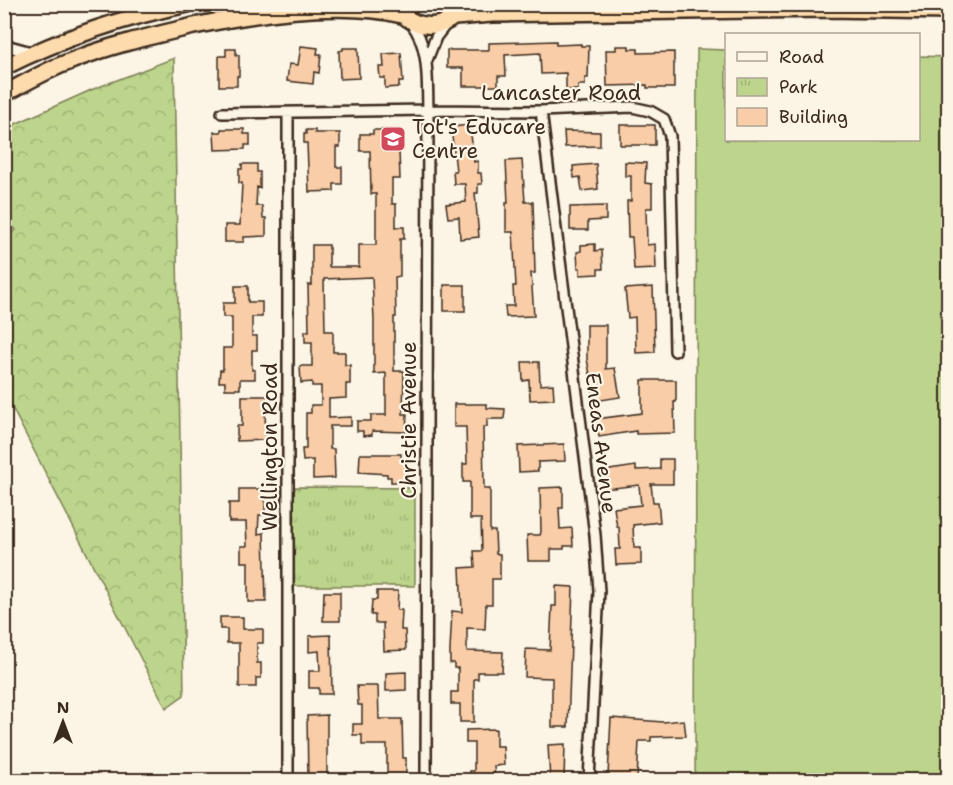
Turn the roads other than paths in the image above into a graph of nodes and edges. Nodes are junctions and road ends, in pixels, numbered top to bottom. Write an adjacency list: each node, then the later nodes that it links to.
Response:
1 (188, 4): 6 (highway)
2 (948, 11): 4 (highway)
3 (401, 13): 4 (highway); 7 (street, Christie Avenue); 9 (highway)
4 (456, 14): 7 (street, Christie Avenue)
5 (4, 45): 6 (street)
6 (33, 53): 8 (highway)
7 (427, 60): 10 (street, Christie Avenue)
8 (4, 67)
9 (4, 94)
10 (428, 110): 11 (street, Lancaster Road); 13 (street, Lancaster Road); 16 (street, Christie Avenue)
11 (541, 111): 14 (street, Lancaster Road); 17 (street, Eneas Avenue)
12 (222, 113): 13 (street, Lancaster Road)
13 (288, 113): 15 (street, Wellington Road)
14 (675, 351)
15 (288, 780)
16 (426, 780)
17 (589, 780)

